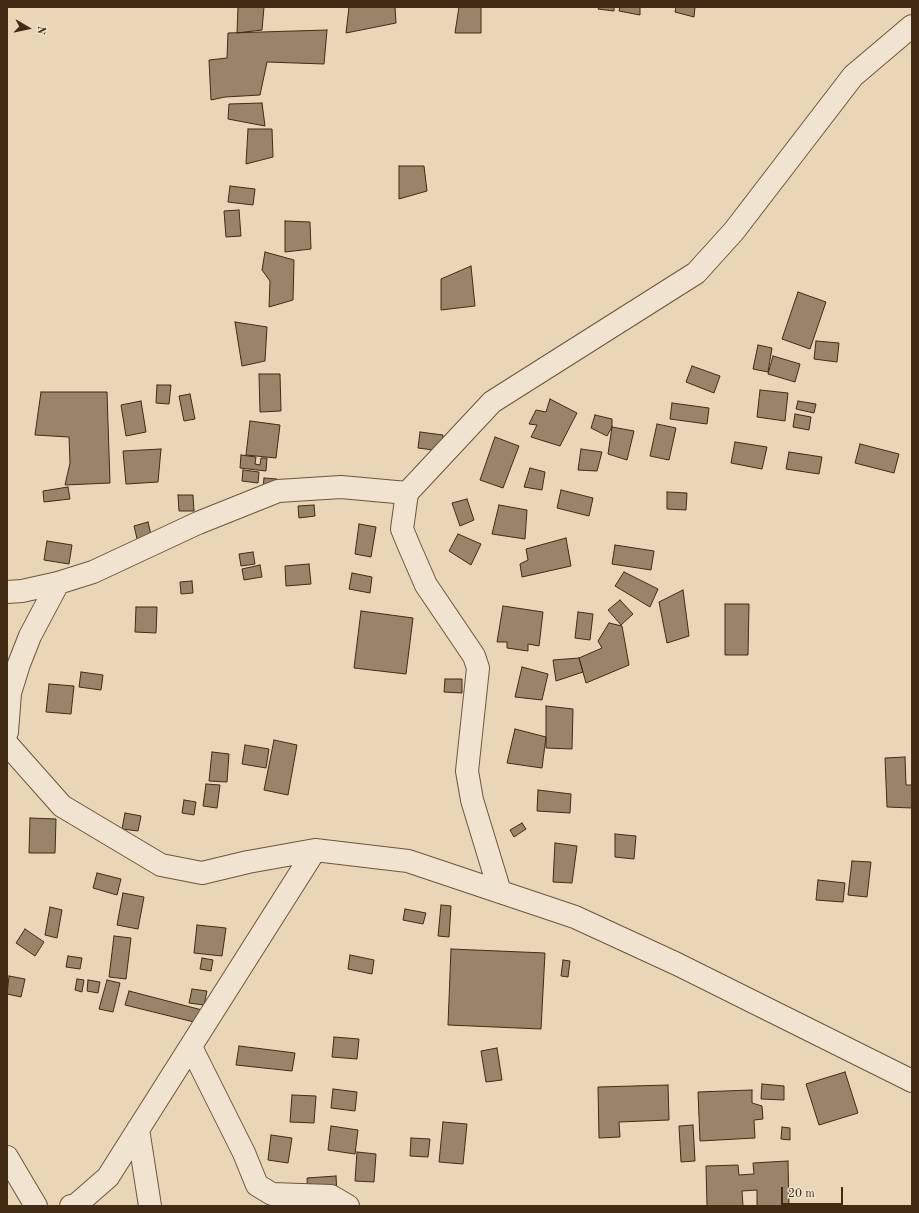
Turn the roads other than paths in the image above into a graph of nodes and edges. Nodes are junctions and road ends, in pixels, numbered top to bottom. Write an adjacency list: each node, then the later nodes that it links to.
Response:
1 (912, 26): 2 (street)
2 (407, 493): 3 (street); 8 (street)
3 (58, 583): 4 (street); 5 (street)
4 (7, 592)
5 (7, 732)
6 (7, 744): 7 (street)
7 (315, 850): 8 (street); 9 (street)
8 (500, 892): 10 (street)
9 (190, 1047): 11 (street); 16 (street)
10 (912, 1081)
11 (138, 1129): 14 (street); 15 (street)
12 (7, 1157): 13 (street)
13 (36, 1206)
14 (71, 1206)
15 (150, 1206)
16 (348, 1206)

